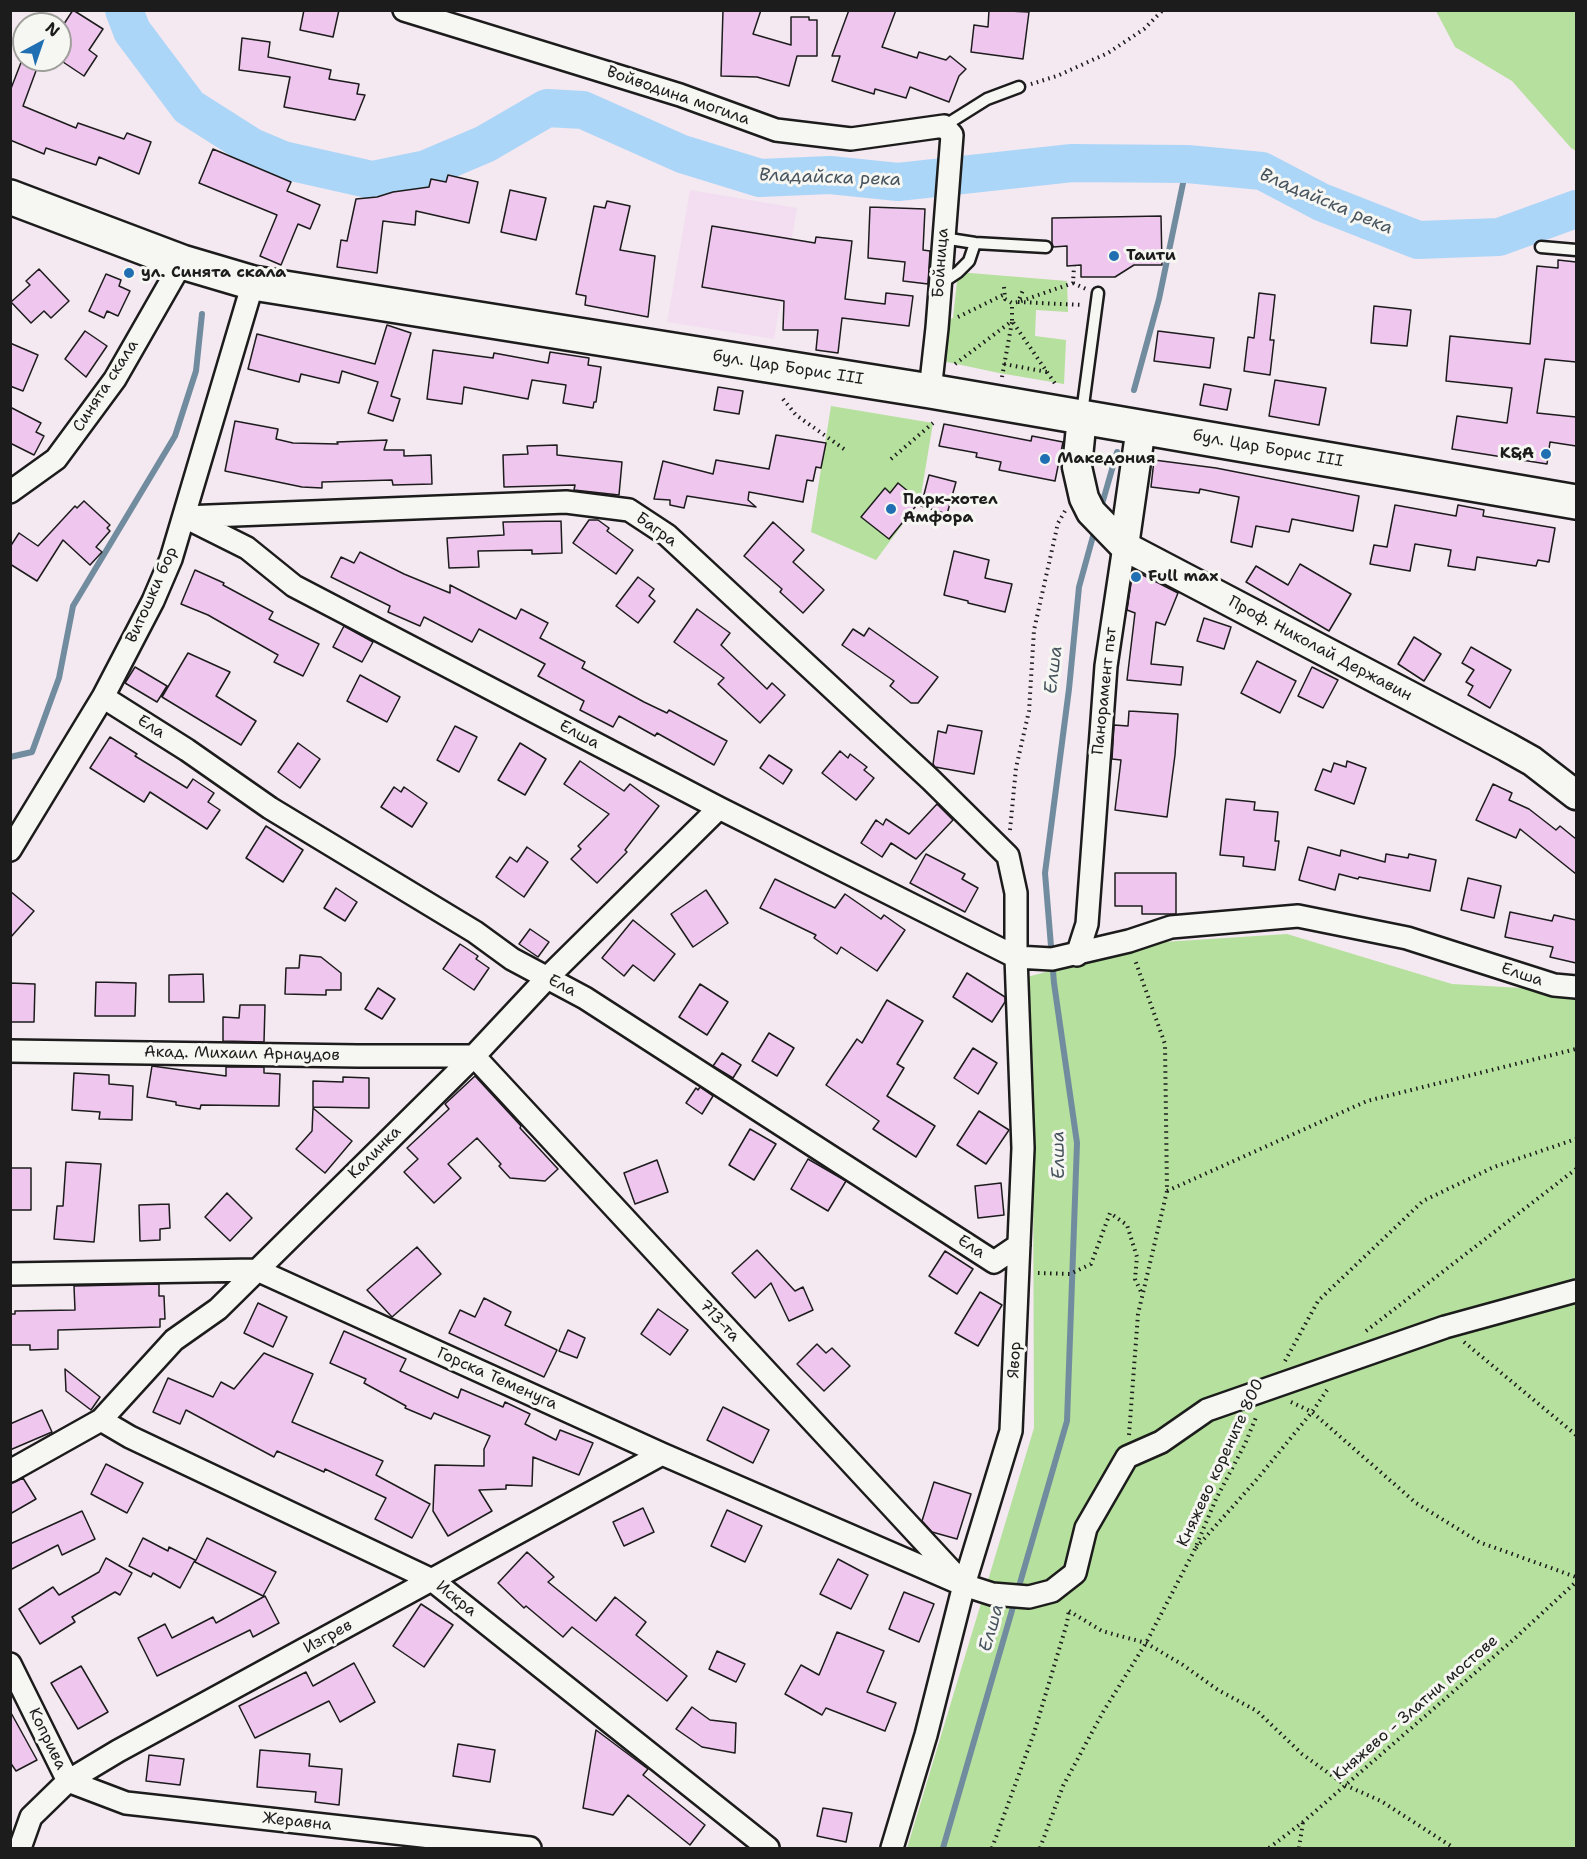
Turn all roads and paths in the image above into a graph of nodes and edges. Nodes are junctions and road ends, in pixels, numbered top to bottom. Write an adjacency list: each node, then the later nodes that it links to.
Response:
1 (405, 10): 4 (street, Войводина могила)
2 (1163, 10): 3 (path)
3 (1019, 87): 4 (lane)
4 (948, 131): 6 (street, Бойница)
5 (10, 196): 11 (main road, бул. Цар Борис III)
6 (943, 238): 7 (lane); 14 (street, Бойница)
7 (975, 243): 8 (lane); 14 (lane)
8 (1046, 247)
9 (1541, 247): 10 (lane)
10 (1576, 250)
11 (182, 262): 13 (main road, бул. Цар Борис III); 35 (street, Синята скала)
12 (1074, 266): 19 (path)
13 (253, 282): 26 (main road, бул. Цар Борис III); 37 (street, Витошки бор)
14 (940, 284): 22 (street, Бойница)
15 (1004, 287): 18 (path)
16 (1023, 290): 19 (path)
17 (1098, 293): 20 (lane)
18 (1003, 295): 19 (path); 22 (path)
19 (1015, 303): 20 (path); 21 (path)
20 (1096, 306): 29 (lane)
21 (1012, 321): 23 (path); 24 (path); 26 (path)
22 (937, 328): 26 (street, Бойница)
23 (1004, 364): 24 (path); 25 (path)
24 (1047, 372): 27 (path)
25 (1002, 378)
26 (940, 379): 29 (main road, бул. Цар Борис III)
27 (1057, 387)
28 (783, 399): 32 (path)
29 (1082, 417): 31 (main road, бул. Цар Борис III); 34 (main road)
30 (933, 423): 33 (path)
31 (1141, 427): 36 (main road, бул. Цар Борис III); 38 (main road, Панорамент път)
32 (844, 449)
33 (891, 459)
34 (1080, 484): 38 (main road); 43 (path)
35 (10, 492)
36 (1576, 502)
37 (184, 517): 39 (street, Витошки бор); 41 (street, Елша); 43 (street, Багра)
38 (1107, 528): 40 (main road, Проф. Николай Державин); 45 (street, Панорамент път)
39 (103, 697): 42 (street, Витошки бор); 47 (street, Ела)
40 (1576, 795)
41 (719, 808): 46 (street, Елша); 47 (street, Калинка)
42 (10, 850)
43 (1008, 856): 46 (street, Явор)
44 (1129, 941): 45 (street, Елша); 48 (street, Елша); 53 (path)
45 (1077, 955): 46 (street, Елша)
46 (1016, 957): 54 (street, Явор)
47 (547, 978): 51 (street, Калинка); 54 (street, Ела)
48 (1576, 987)
49 (1576, 1049): 53 (path)
50 (10, 1051): 51 (street, Акад. Михаил Арнаудов)
51 (474, 1056): 55 (street, Калинка); 71 (street, 713-та)
52 (1576, 1139): 61 (path, Княжево корените 800)
53 (1167, 1191): 65 (path)
54 (1019, 1245): 71 (street, Явор)
55 (257, 1270): 57 (street, Горска Теменуга); 62 (street, Калинка); 64 (street, Горска Теменуга)
56 (1049, 1273): 59 (path)
57 (10, 1274)
58 (1576, 1291): 60 (street)
59 (1142, 1295)
60 (1445, 1327): 61 (street); 63 (path)
61 (1266, 1390): 65 (street); 68 (path); 73 (path, Княжево корените 800)
62 (101, 1420): 66 (street, Калинка); 69 (street, Искра)
63 (1576, 1436)
64 (662, 1454): 69 (street, Изгрев); 71 (street, Горска Теменуга)
65 (1127, 1457): 67 (street)
66 (10, 1471)
67 (1075, 1573): 71 (street, Горска Теменуга); 72 (path)
68 (1576, 1577)
69 (432, 1580): 75 (street, Изгрев); 80 (street, Искра)
70 (1576, 1582): 76 (path, Княжево - Златни мостове)
71 (964, 1585): 81 (street, Явор)
72 (1069, 1611): 73 (path); 82 (path)
73 (1146, 1643): 76 (path); 83 (path, Княжево корените 800)
74 (10, 1664): 75 (street, Коприва)
75 (68, 1781): 78 (street, Изгрев); 79 (street, Жеравна)
76 (1345, 1785): 77 (path, Княжево - Златни мостове); 86 (path)
77 (1303, 1822): 84 (path, Княжево - Златни мостове); 85 (path)
78 (20, 1848)
79 (530, 1848)
80 (768, 1848)
81 (892, 1848)
82 (992, 1848)
83 (1040, 1848)
84 (1269, 1848)
85 (1299, 1848)
86 (1454, 1848)

